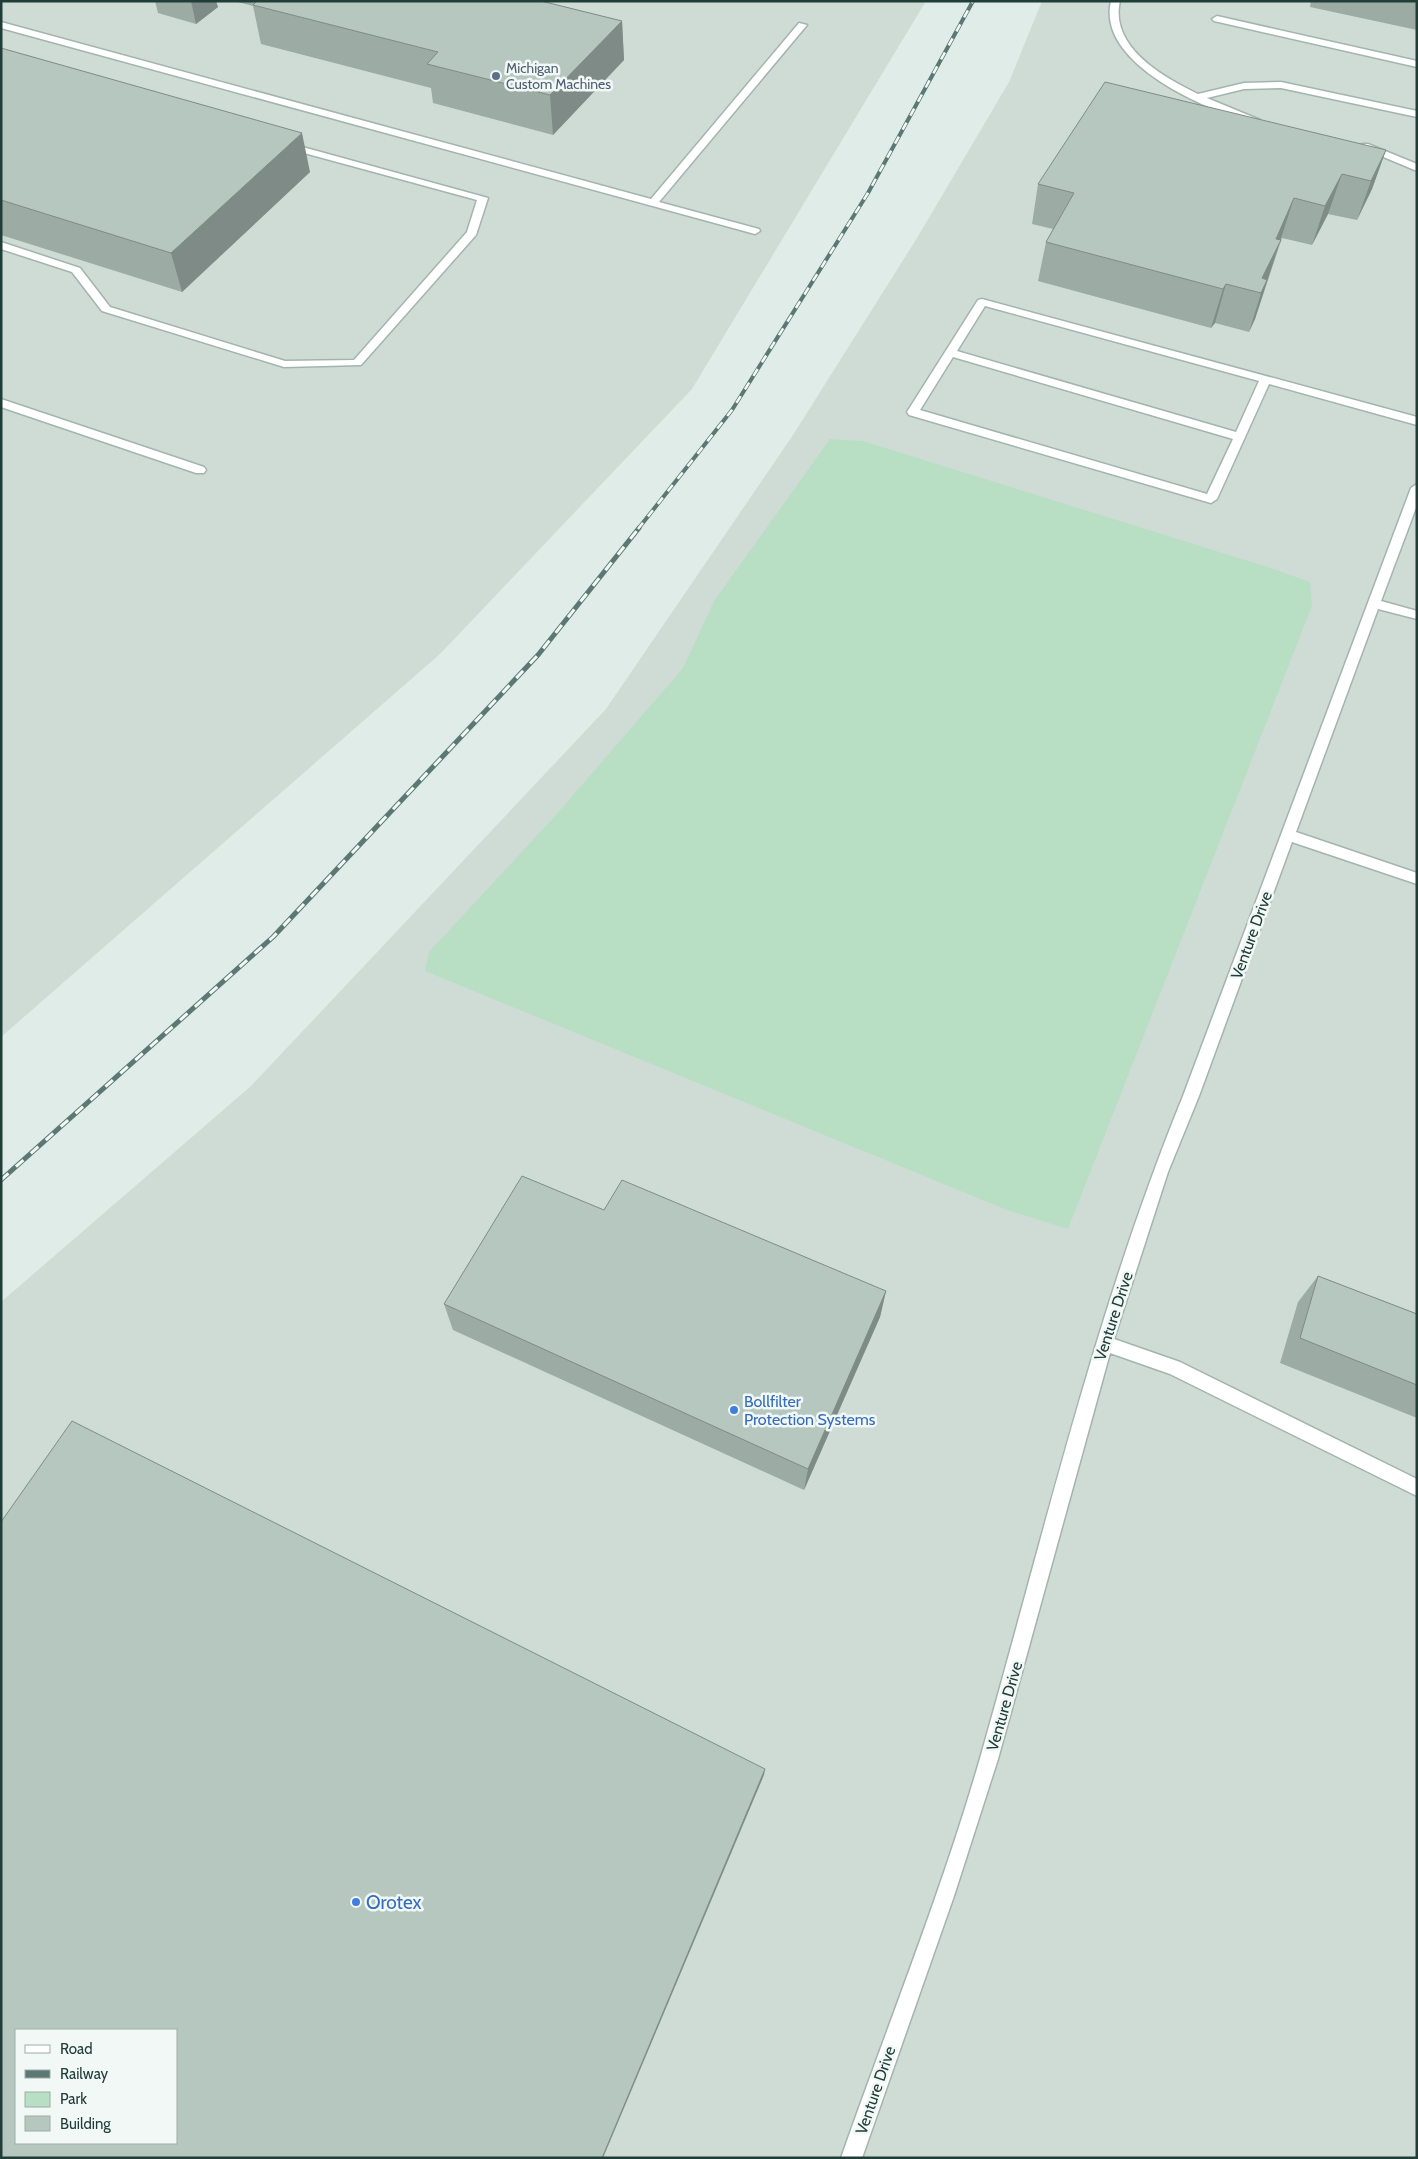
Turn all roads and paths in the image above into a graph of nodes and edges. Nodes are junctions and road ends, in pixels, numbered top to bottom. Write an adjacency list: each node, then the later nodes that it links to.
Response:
1 (1116, 1): 6 (street)
2 (1216, 19): 5 (street)
3 (1, 25): 12 (street)
4 (802, 25): 12 (street)
5 (1417, 64)
6 (1198, 97): 7 (street); 8 (street)
7 (1417, 114)
8 (1263, 122)
9 (271, 141): 14 (street)
10 (1357, 144): 11 (street)
11 (1417, 168)
12 (653, 203): 13 (street)
13 (755, 231)
14 (1, 245)
15 (950, 352): 16 (street); 19 (street); 19 (street)
16 (1266, 379): 18 (street); 19 (street)
17 (1, 403): 20 (street)
18 (1417, 421)
19 (1240, 437)
20 (200, 470)
21 (1417, 488): 22 (street, Venture Drive)
22 (1374, 603): 23 (street); 24 (street, Venture Drive)
23 (1417, 615)
24 (1288, 836): 25 (street); 26 (street, Venture Drive)
25 (1417, 879)
26 (1104, 1343): 27 (street); 28 (street, Venture Drive)
27 (1417, 1488)
28 (851, 2158)

